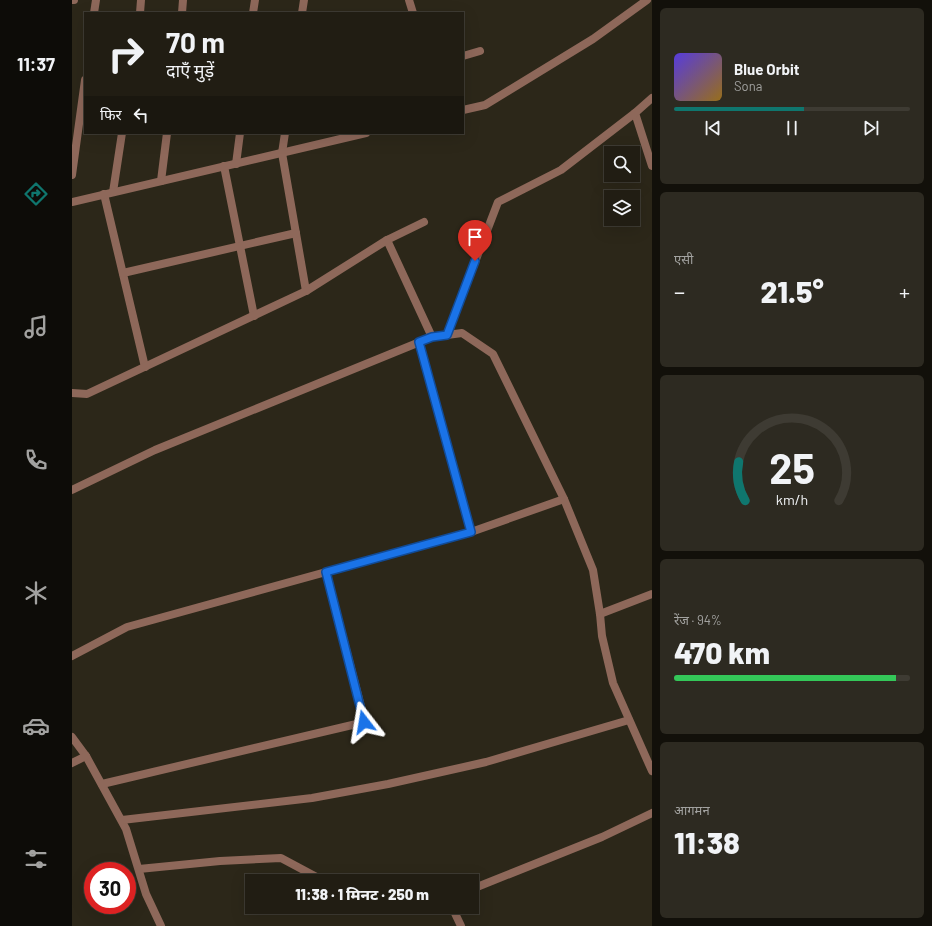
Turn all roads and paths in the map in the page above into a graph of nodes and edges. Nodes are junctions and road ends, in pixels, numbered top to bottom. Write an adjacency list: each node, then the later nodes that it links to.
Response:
1 (96, 0): 8 (street)
2 (142, 0): 9 (street)
3 (184, 0): 10 (street)
4 (255, 0): 11 (street)
5 (304, 0): 12 (street)
6 (409, 0): 13 (street)
7 (647, 0): 18 (street)
8 (94, 12)
9 (140, 12)
10 (182, 12)
11 (253, 12)
12 (302, 12)
13 (414, 12)
14 (480, 51): 15 (street)
15 (464, 56)
16 (84, 87): 31 (street)
17 (652, 98): 19 (street)
18 (464, 110)
19 (634, 113): 30 (street); 43 (street)
20 (122, 134): 33 (street)
21 (167, 134): 32 (street)
22 (240, 134): 28 (street)
23 (285, 134): 27 (street)
24 (327, 134): 26 (street)
25 (362, 134): 26 (street)
26 (326, 142): 27 (street)
27 (282, 153): 28 (street); 37 (street)
28 (236, 164): 29 (street)
29 (224, 166): 32 (street); 39 (street)
30 (652, 166)
31 (72, 175)
32 (161, 181): 33 (street)
33 (113, 192): 34 (street)
34 (104, 194): 35 (street); 40 (street)
35 (72, 202)
36 (424, 222): 38 (street)
37 (296, 233): 39 (street); 41 (street)
38 (387, 240): 41 (street); 44 (street)
39 (240, 246): 40 (street); 42 (street)
40 (123, 273): 46 (street)
41 (306, 291): 42 (street)
42 (254, 316): 46 (street)
43 (447, 335): 44 (street); 49 (street)
44 (432, 337): 45 (street)
45 (419, 342): 48 (street); 50 (street)
46 (145, 367): 47 (street)
47 (72, 393)
48 (72, 490)
49 (564, 499): 50 (street); 53 (street)
50 (471, 532): 51 (street)
51 (326, 572): 54 (street); 60 (street)
52 (652, 594): 53 (street)
53 (600, 614): 55 (street)
54 (72, 656)
55 (630, 720): 59 (street); 62 (street)
56 (72, 736): 57 (street)
57 (86, 756): 58 (street); 60 (street)
58 (72, 764)
59 (652, 771)
60 (102, 784): 62 (street)
61 (652, 813): 65 (street)
62 (122, 820): 63 (street)
63 (139, 869): 64 (street); 67 (street)
64 (311, 874)
65 (479, 886)
66 (455, 914): 68 (street)
67 (161, 926)
68 (461, 926)

